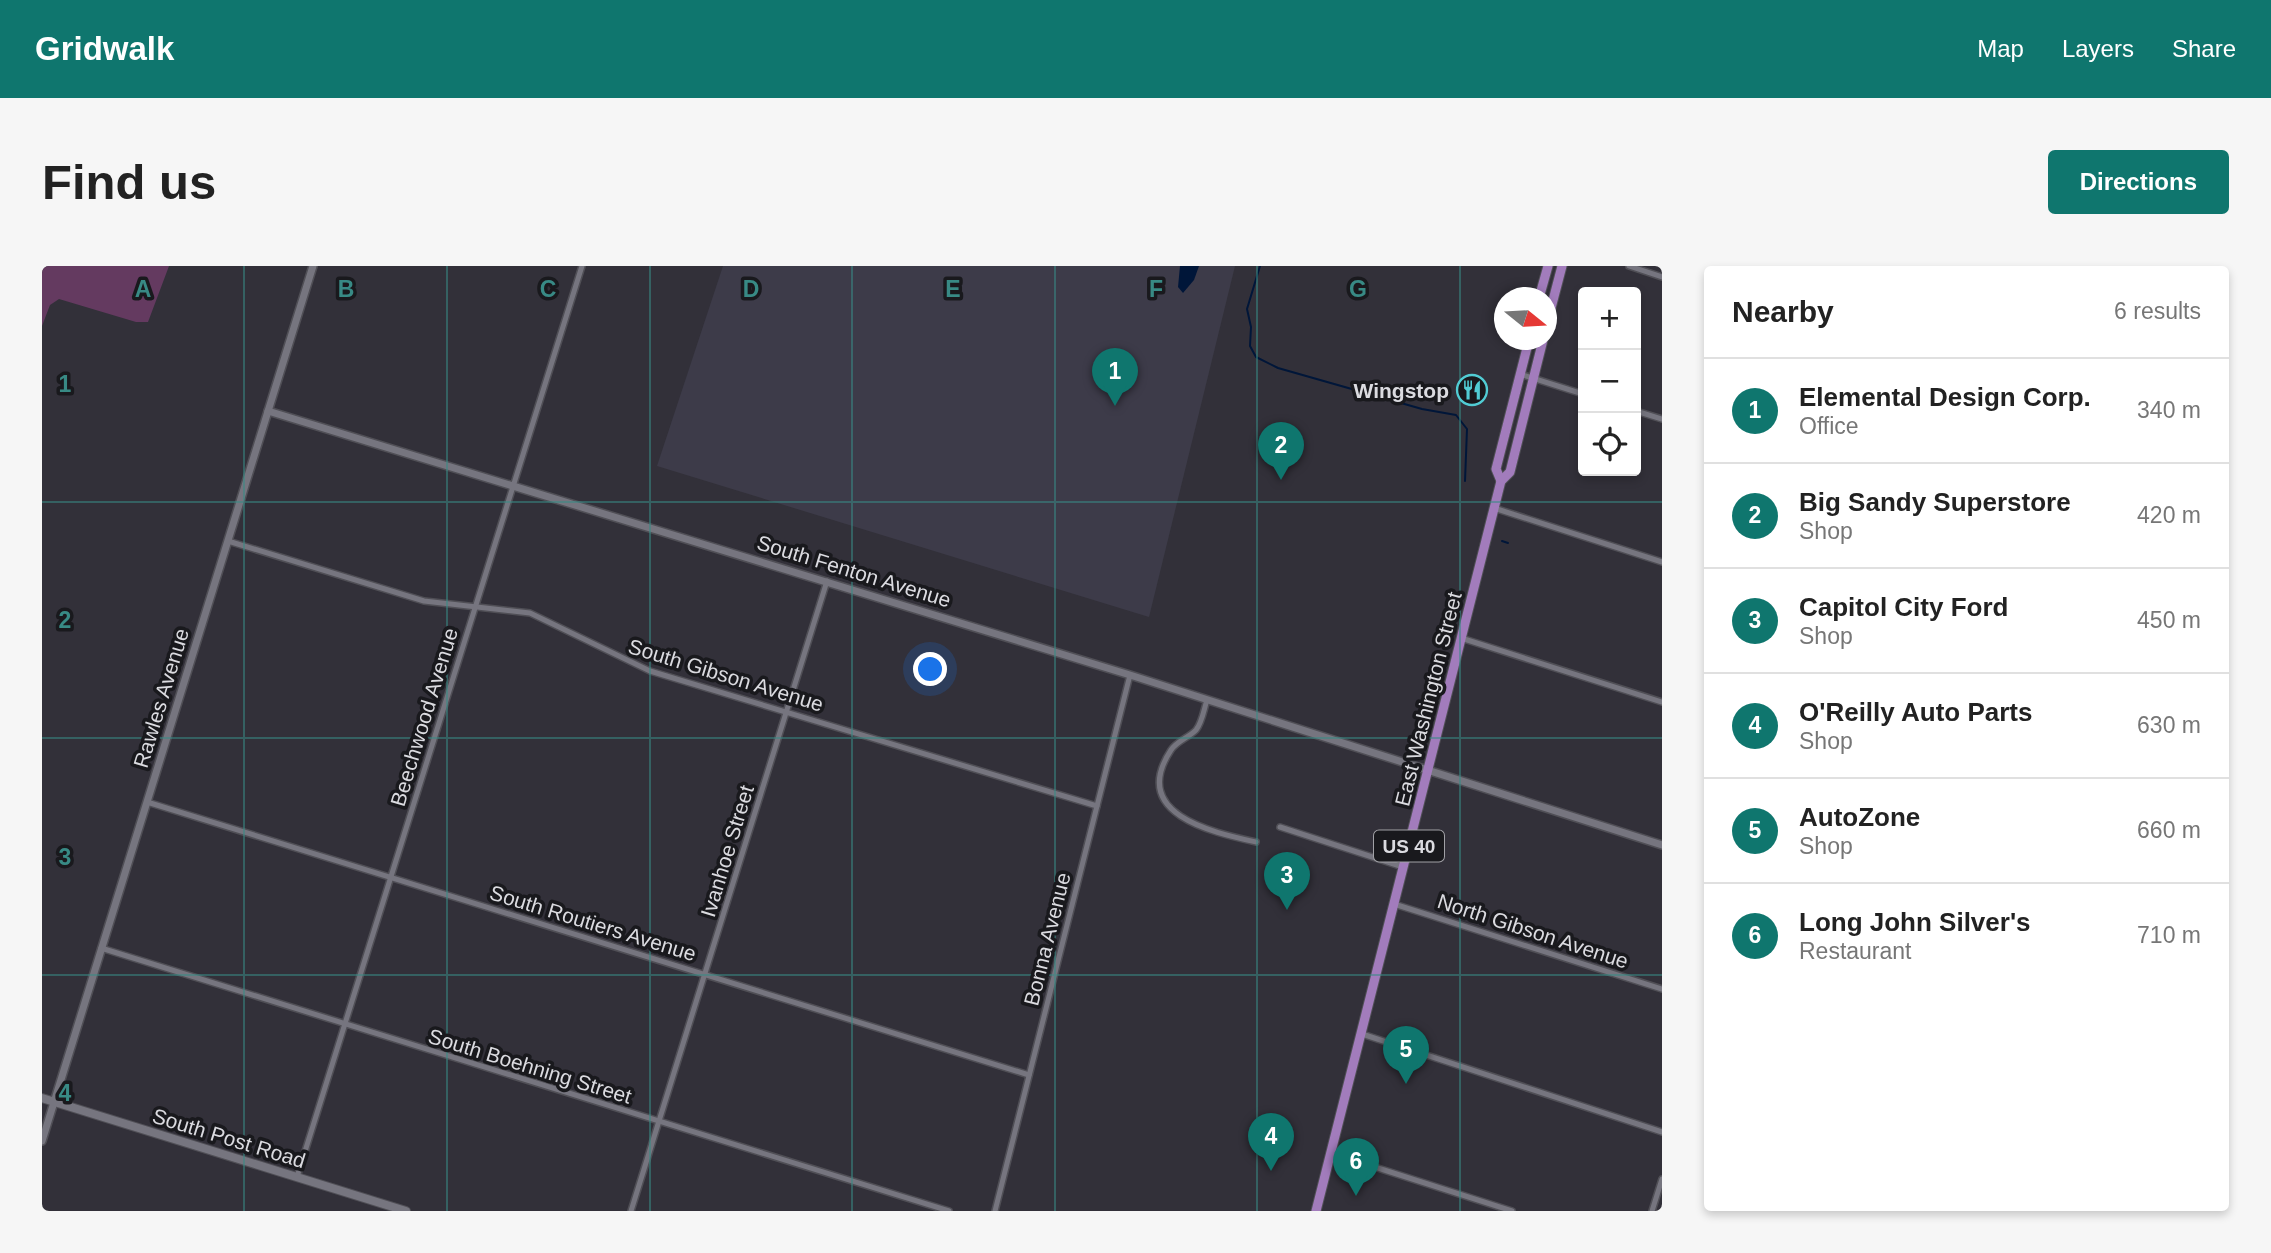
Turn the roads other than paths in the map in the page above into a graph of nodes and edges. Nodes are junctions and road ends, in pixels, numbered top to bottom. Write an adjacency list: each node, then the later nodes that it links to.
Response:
1 (313, 266): 14 (street, Rawles Avenue)
2 (582, 266): 18 (street, Beechwood Avenue)
3 (1548, 266): 7 (main road)
4 (1562, 266): 8 (main road)
5 (1629, 266): 6 (street)
6 (1662, 277)
7 (1542, 287)
8 (1556, 287)
9 (1526, 350): 11 (main road, East Washington Street / US 40)
10 (1541, 350): 12 (main road, East Washington Street / US 40)
11 (1520, 374): 12 (street); 17 (main road, East Washington Street / US 40)
12 (1534, 378): 13 (street); 17 (main road, East Washington Street / US 40)
13 (1578, 392)
14 (268, 411): 18 (street, South Fenton Avenue); 20 (street, Rawles Avenue)
15 (1641, 413): 16 (street)
16 (1662, 419)
17 (1501, 481): 19 (main road, East Washington Street / US 40)
18 (513, 486): 22 (street, South Fenton Avenue); 23 (street, Beechwood Avenue)
19 (1494, 508): 21 (street); 24 (main road, East Washington Street / US 40)
20 (228, 541): 23 (street, South Gibson Avenue); 30 (street, Rawles Avenue)
21 (1662, 562)
22 (827, 581): 25 (street, South Fenton Avenue); 28 (street, Ivanhoe Street)
23 (475, 607): 28 (street, South Gibson Avenue); 36 (street, Beechwood Avenue)
24 (1461, 638): 27 (street); 29 (main road, East Washington Street / US 40)
25 (1130, 675): 26 (street, South Fenton Avenue); 31 (street, Bonna Avenue)
26 (1207, 700): 29 (street, South Fenton Avenue); 33 (street)
27 (1662, 702)
28 (787, 711): 31 (street, South Gibson Avenue); 39 (street, Ivanhoe Street)
29 (1428, 770): 34 (street, South Fenton Avenue); 35 (main road, East Washington Street / US 40)
30 (147, 802): 36 (street, South Routiers Avenue); 38 (street, Rawles Avenue)
31 (1097, 806): 43 (street, Bonna Avenue)
32 (1280, 827): 35 (street)
33 (1256, 842)
34 (1662, 845)
35 (1403, 867): 37 (main road, East Washington Street / US 40)
36 (391, 877): 39 (street, South Routiers Avenue); 41 (street, Beechwood Avenue)
37 (1394, 904): 40 (street, North Gibson Avenue); 42 (main road, East Washington Street / US 40)
38 (102, 948): 41 (street, South Boehning Street); 45 (street, Rawles Avenue)
39 (705, 975): 43 (street, South Routiers Avenue); 46 (street, Ivanhoe Street)
40 (1662, 989)
41 (345, 1024): 46 (street, South Boehning Street); 50 (street, Beechwood Avenue)
42 (1362, 1034): 47 (street); 49 (main road, East Washington Street / US 40)
43 (1029, 1075): 55 (street, Bonna Avenue)
44 (42, 1098): 45 (main road, South Post Road)
45 (54, 1102): 48 (street, Rawles Avenue); 50 (main road, South Post Road)
46 (659, 1123): 53 (street, Ivanhoe Street); 54 (street, South Boehning Street)
47 (1662, 1132)
48 (42, 1141)
49 (1331, 1153): 56 (main road, East Washington Street / US 40); 57 (street)
50 (297, 1177): 52 (main road, South Post Road)
51 (1662, 1179): 58 (street)
52 (405, 1211)
53 (631, 1211)
54 (949, 1211)
55 (995, 1211)
56 (1317, 1211)
57 (1512, 1211)
58 (1652, 1211)

